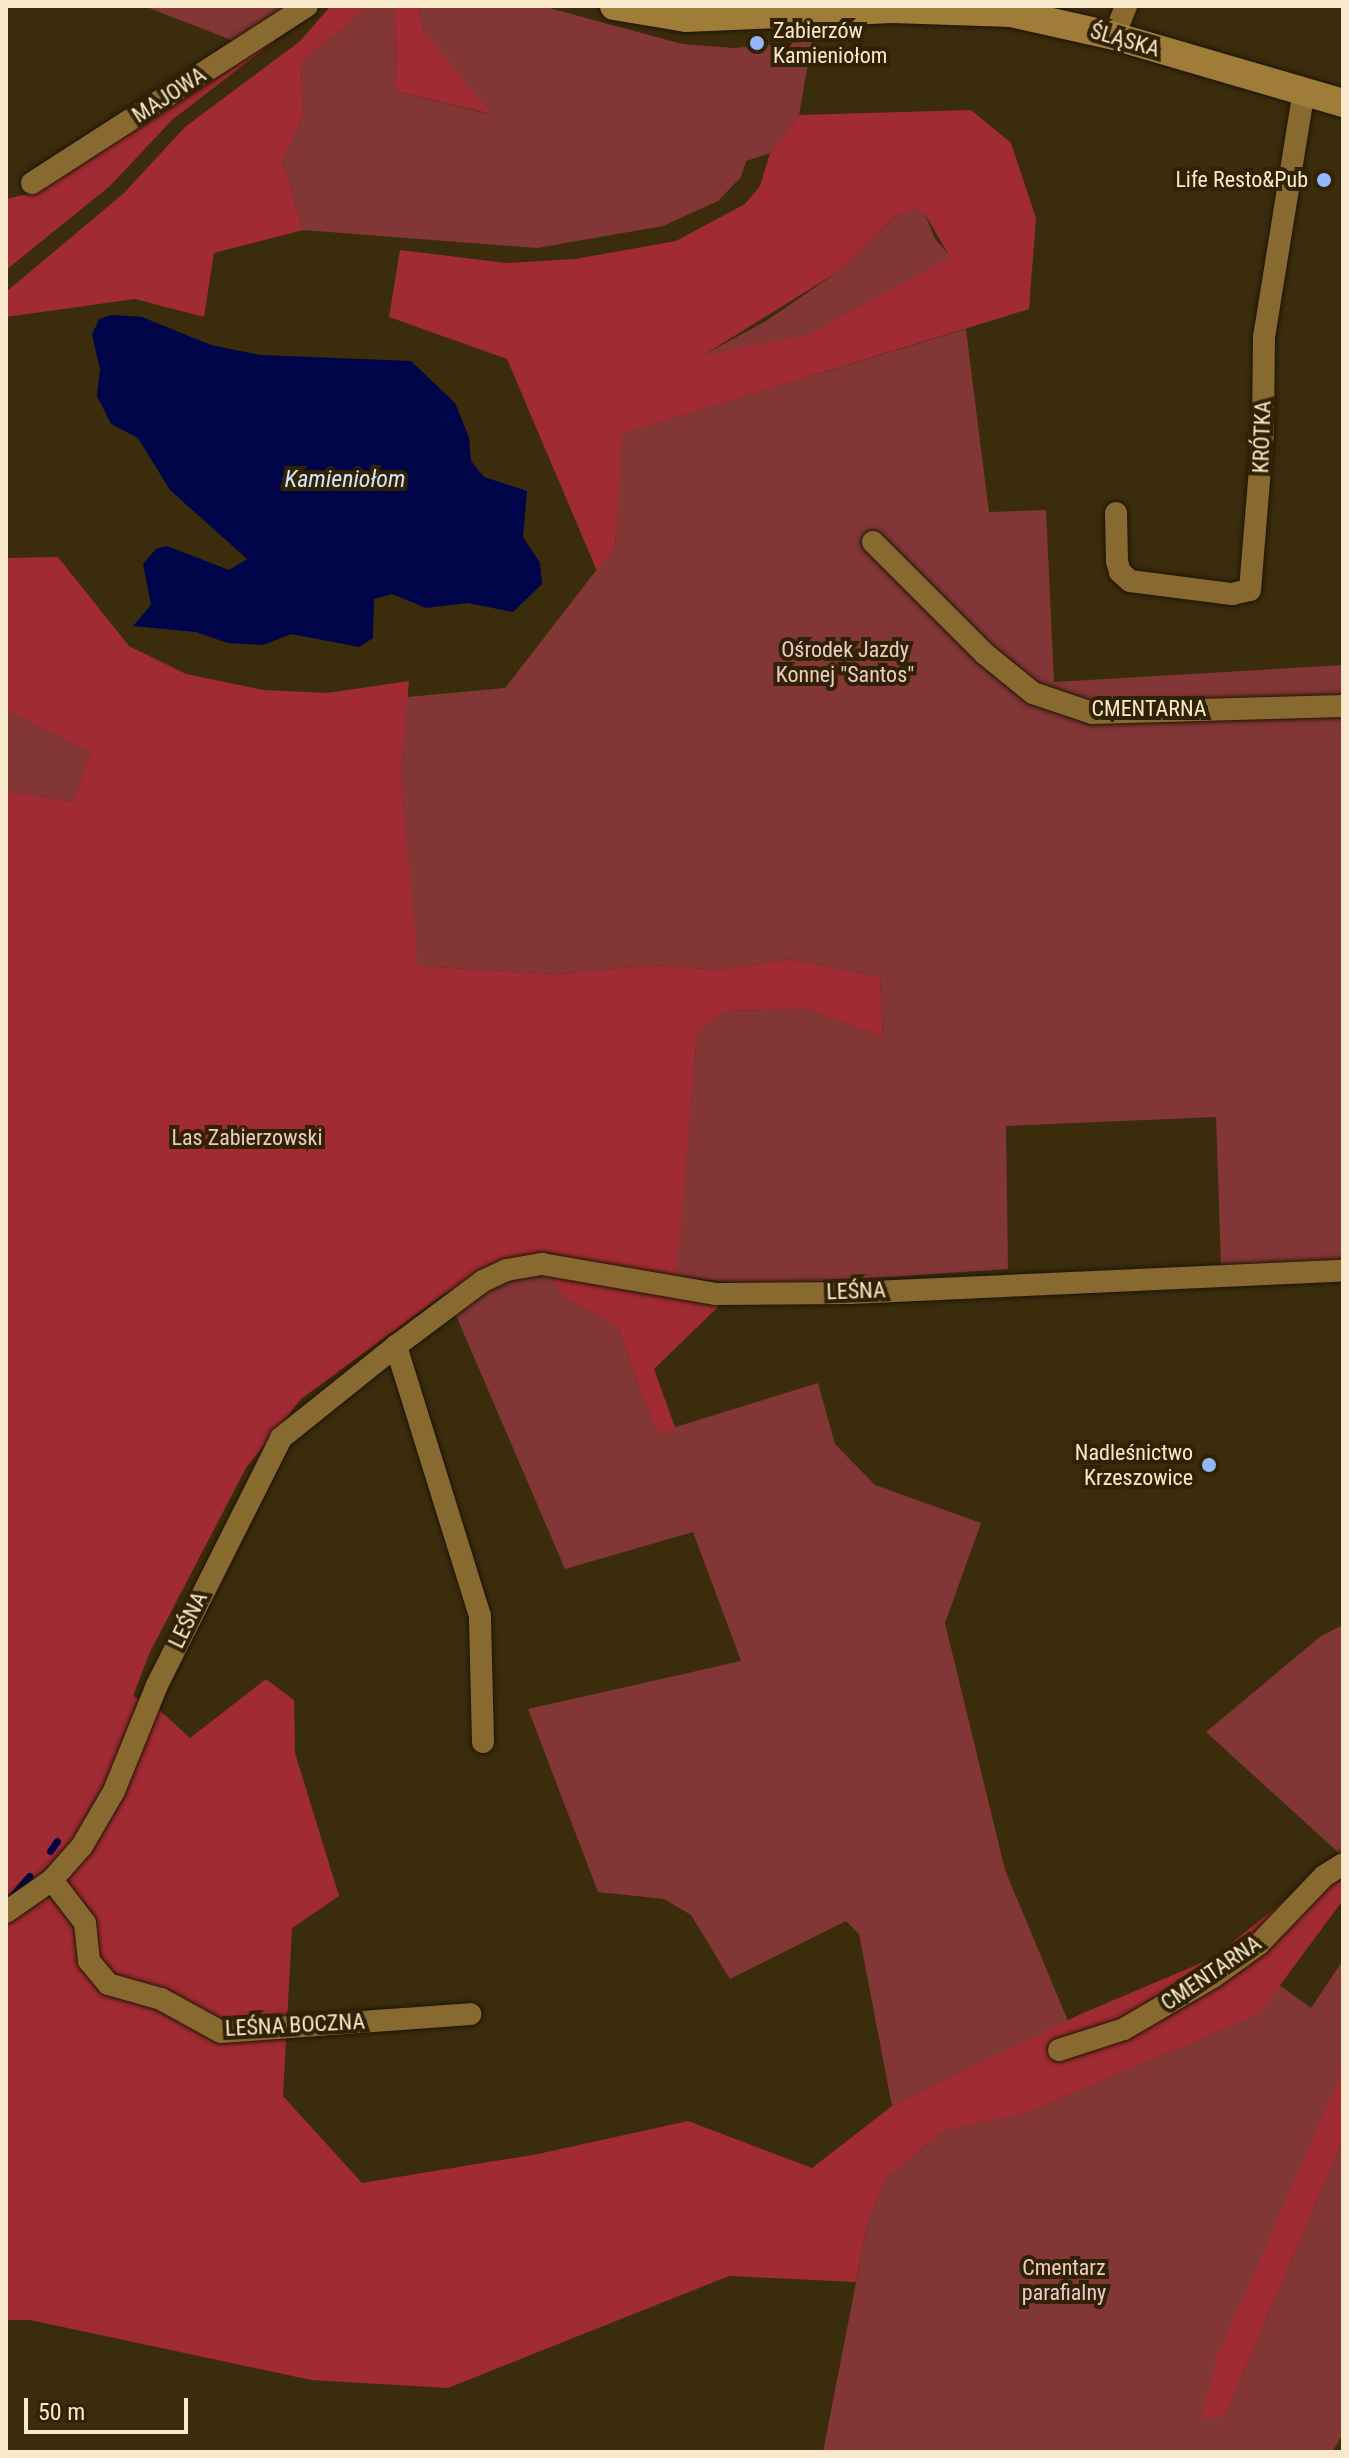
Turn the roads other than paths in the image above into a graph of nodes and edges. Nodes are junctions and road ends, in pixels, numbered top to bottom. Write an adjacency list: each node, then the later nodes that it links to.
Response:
1 (307, 6): 8 (street, MAJOWA)
2 (614, 6): 4 (main road, ŚLĄSKA)
3 (1126, 6): 5 (street)
4 (1010, 9): 5 (main road, ŚLĄSKA)
5 (1114, 36): 6 (main road, ŚLĄSKA)
6 (1304, 91): 7 (main road, ŚLĄSKA); 9 (street, KRÓTKA)
7 (1343, 103)
8 (32, 183)
9 (1116, 513)
10 (873, 542): 11 (street, CMENTARNA)
11 (1343, 706)
12 (1343, 1271): 13 (street, LEŚNA)
13 (396, 1346): 14 (street); 16 (street, LEŚNA)
14 (483, 1742)
15 (1343, 1864): 19 (street, CMENTARNA)
16 (52, 1880): 17 (street, LEŚNA); 18 (street, LEŚNA BOCZNA)
17 (6, 1912)
18 (470, 2014)
19 (1059, 2050)

